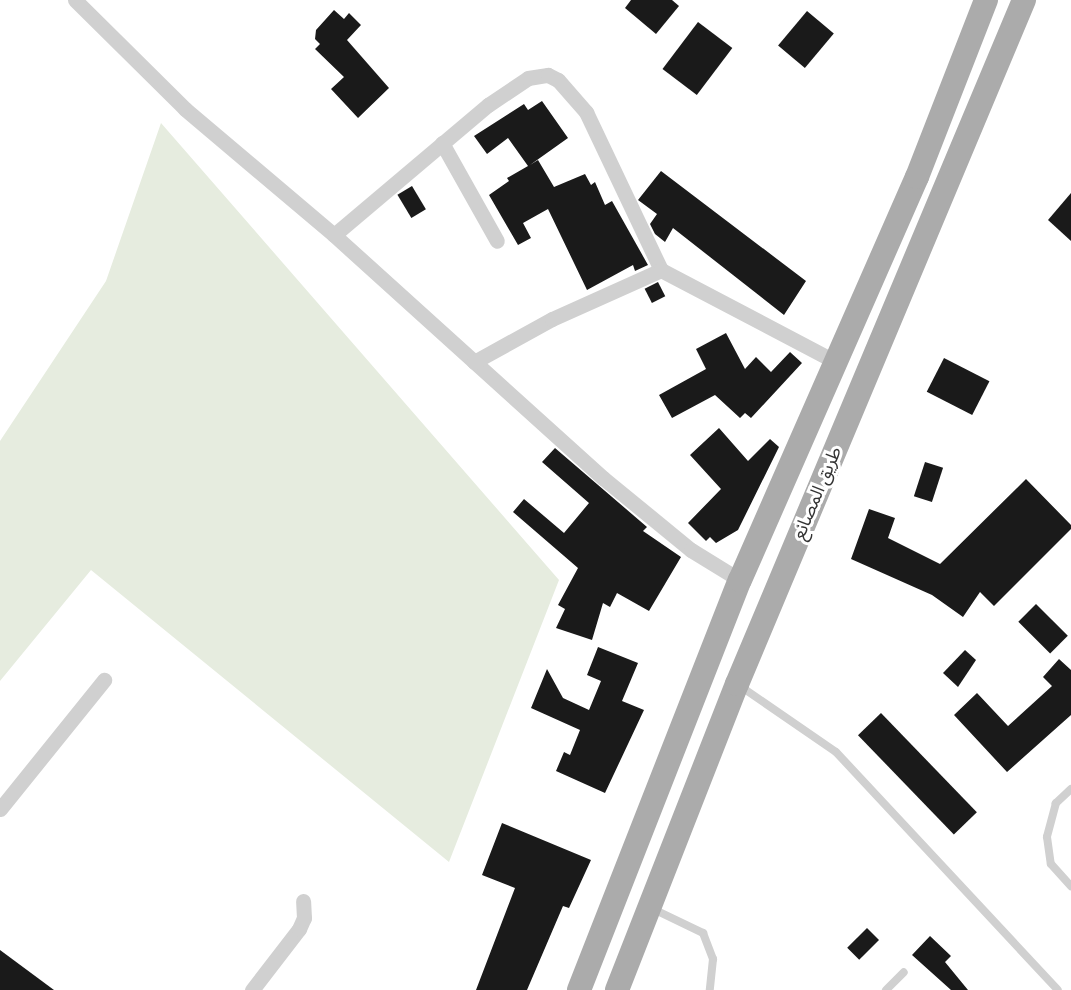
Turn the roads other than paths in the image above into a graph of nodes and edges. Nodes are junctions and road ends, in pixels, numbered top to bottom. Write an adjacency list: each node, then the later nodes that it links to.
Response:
1 (75, 0): 5 (street)
2 (986, 0): 9 (main road, طريق المصانع)
3 (1024, 0): 12 (main road, طريق المصانع)
4 (442, 143): 5 (street); 6 (street); 7 (street)
5 (334, 235): 8 (street)
6 (497, 241)
7 (661, 270): 8 (street); 9 (street)
8 (474, 362): 10 (street)
9 (836, 362): 10 (main road, طريق المصانع)
10 (740, 580): 20 (main road, طريق المصانع)
11 (104, 680): 14 (street)
12 (737, 684): 17 (main road, طريق المصانع); 24 (lane)
13 (1071, 789): 15 (lane)
14 (0, 809)
15 (1071, 886)
16 (303, 901): 19 (street)
17 (650, 907): 21 (main road, طريق المصانع); 22 (lane)
18 (904, 972): 23 (lane)
19 (252, 990)
20 (579, 990)
21 (617, 990)
22 (710, 990)
23 (886, 990)
24 (1058, 990)

